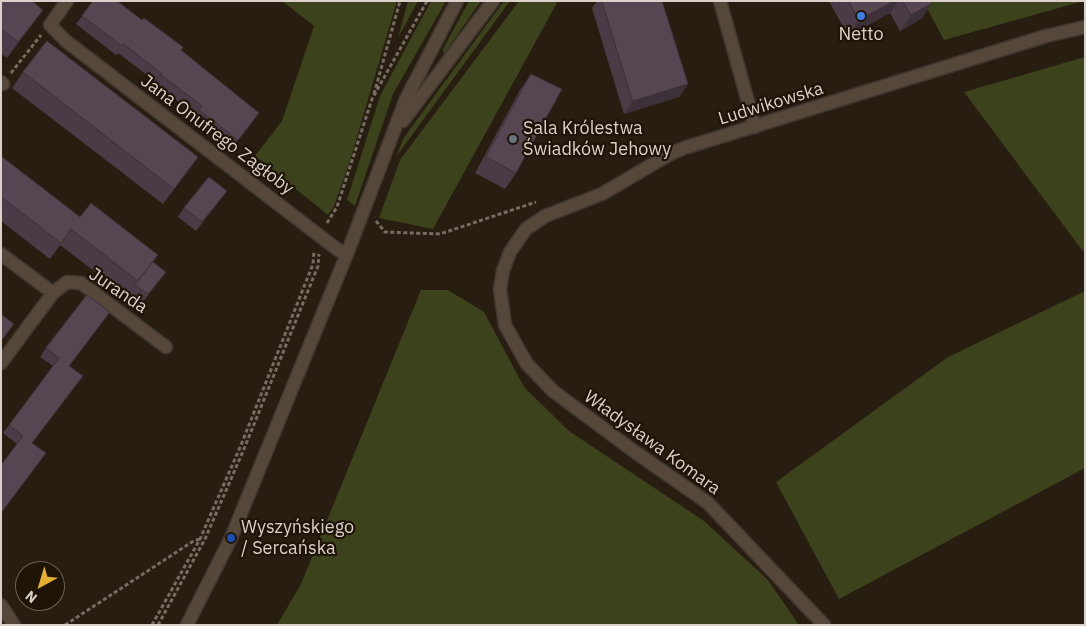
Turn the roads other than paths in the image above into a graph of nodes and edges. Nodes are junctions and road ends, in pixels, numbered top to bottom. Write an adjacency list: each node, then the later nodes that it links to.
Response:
1 (68, 1): 9 (street, Jana Onufrego Zagłoby)
2 (457, 1): 7 (street)
3 (492, 1): 7 (street)
4 (720, 1): 6 (street)
5 (1085, 27): 6 (street, Ludwikowska)
6 (755, 127): 10 (street, Ludwikowska)
7 (387, 150): 9 (street)
8 (1, 254): 11 (street)
9 (347, 254): 16 (street)
10 (503, 271): 17 (street, Władysława Komara)
11 (53, 293): 12 (street, Juranda); 13 (street)
12 (166, 347)
13 (1, 363)
14 (1, 605): 15 (street)
15 (14, 625)
16 (187, 625)
17 (824, 625)

